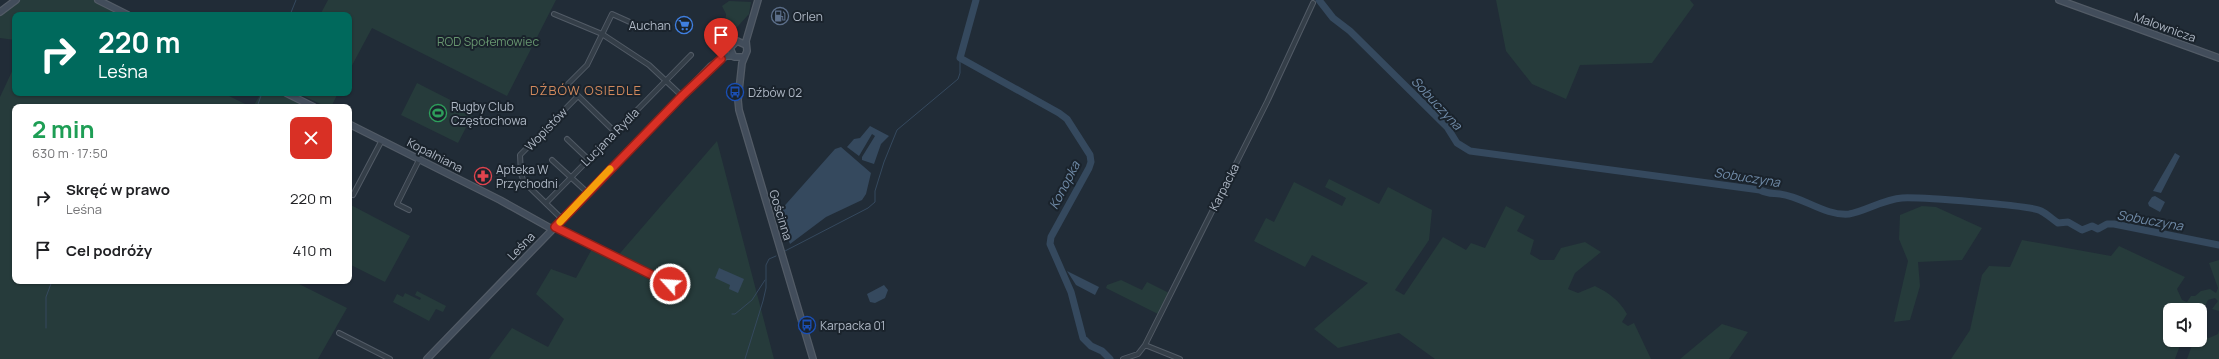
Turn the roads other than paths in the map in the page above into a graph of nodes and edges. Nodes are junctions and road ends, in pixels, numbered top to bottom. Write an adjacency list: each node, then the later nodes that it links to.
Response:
1 (16, 0): 6 (street)
2 (98, 0): 7 (street)
3 (758, 0): 10 (street)
4 (2059, 0): 18 (street, Malownicza)
5 (1313, 3): 42 (street, Karpacka)
6 (0, 12)
7 (122, 12)
8 (554, 14): 11 (street)
9 (632, 23): 11 (street)
10 (749, 29): 12 (street); 13 (street)
11 (602, 34): 21 (street); 23 (street)
12 (740, 41): 13 (street); 14 (street)
13 (746, 45): 17 (street)
14 (730, 49): 16 (street); 19 (street, Leśna)
15 (691, 55): 21 (street, Lucjana Rydla)
16 (735, 57): 17 (street); 19 (street, Leśna); 20 (street, Gościnna)
17 (744, 57): 20 (street, Gościnna)
18 (2219, 58)
19 (715, 63): 24 (street, Leśna)
20 (740, 76): 43 (street, Gościnna)
21 (666, 81): 24 (street); 27 (street, Lucjana Rydla)
22 (292, 96): 25 (street)
23 (578, 96): 27 (street); 36 (street, Wopistów)
24 (682, 96): 34 (street, Leśna)
25 (308, 104)
26 (352, 125): 29 (street, Kopalniana)
27 (615, 132): 30 (street, Lucjana Rydla)
28 (567, 139): 30 (street)
29 (382, 140): 31 (street, Kopalniana); 35 (street)
30 (588, 159): 33 (street, Lucjana Rydla)
31 (419, 160): 37 (street); 39 (street, Kopalniana)
32 (552, 160): 33 (street)
33 (571, 177): 34 (street); 36 (street, Lucjana Rydla)
34 (588, 193): 38 (street, Leśna)
35 (353, 195)
36 (546, 203): 38 (street, Wopistów)
37 (409, 210)
38 (562, 219): 39 (street, Leśna)
39 (554, 228): 40 (street); 45 (street, Leśna)
40 (675, 298)
41 (340, 333): 44 (street)
42 (1145, 346): 47 (street, Karpacka); 48 (street)
43 (812, 358): 46 (street)
44 (390, 359)
45 (427, 359)
46 (819, 359)
47 (1123, 359)
48 (1180, 359)

